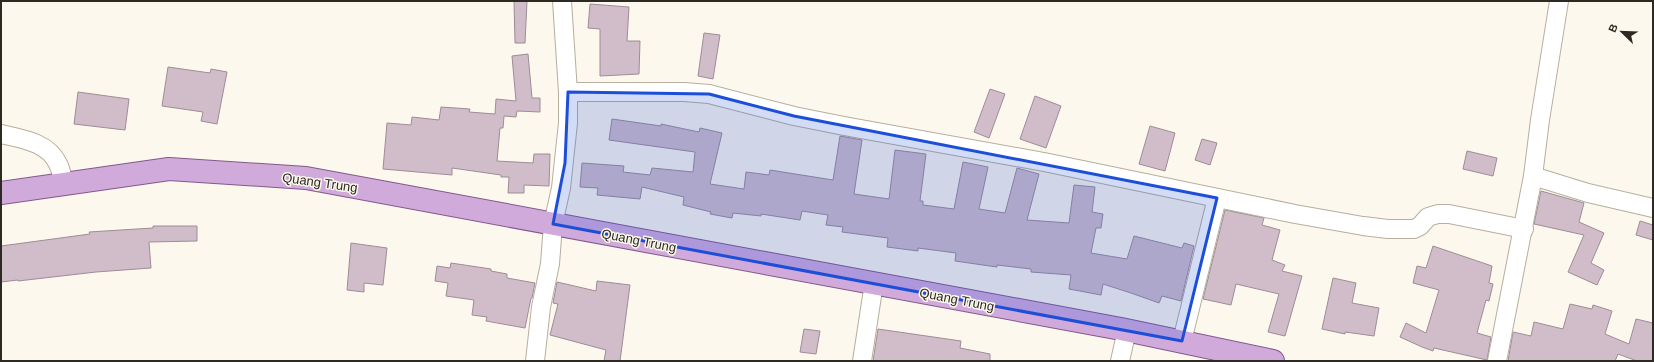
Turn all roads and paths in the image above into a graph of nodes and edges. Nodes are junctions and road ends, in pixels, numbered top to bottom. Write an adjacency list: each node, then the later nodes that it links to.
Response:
1 (562, 1): 3 (street)
2 (1559, 1): 5 (street)
3 (568, 92): 8 (street); 10 (street)
4 (1, 134): 6 (street)
5 (1533, 176): 9 (street); 11 (street)
6 (64, 182): 7 (main road, Quang Trung); 10 (main road, Quang Trung)
7 (1, 193)
8 (1217, 198): 11 (street); 14 (street)
9 (1653, 208)
10 (553, 224): 12 (main road, Quang Trung); 15 (street)
11 (1524, 229): 19 (street)
12 (874, 283): 13 (main road, Quang Trung); 16 (street)
13 (1127, 330): 14 (main road, Quang Trung); 17 (street)
14 (1182, 341): 18 (main road, Quang Trung)
15 (536, 361)
16 (862, 361)
17 (1120, 361)
18 (1273, 361)
19 (1497, 361)

